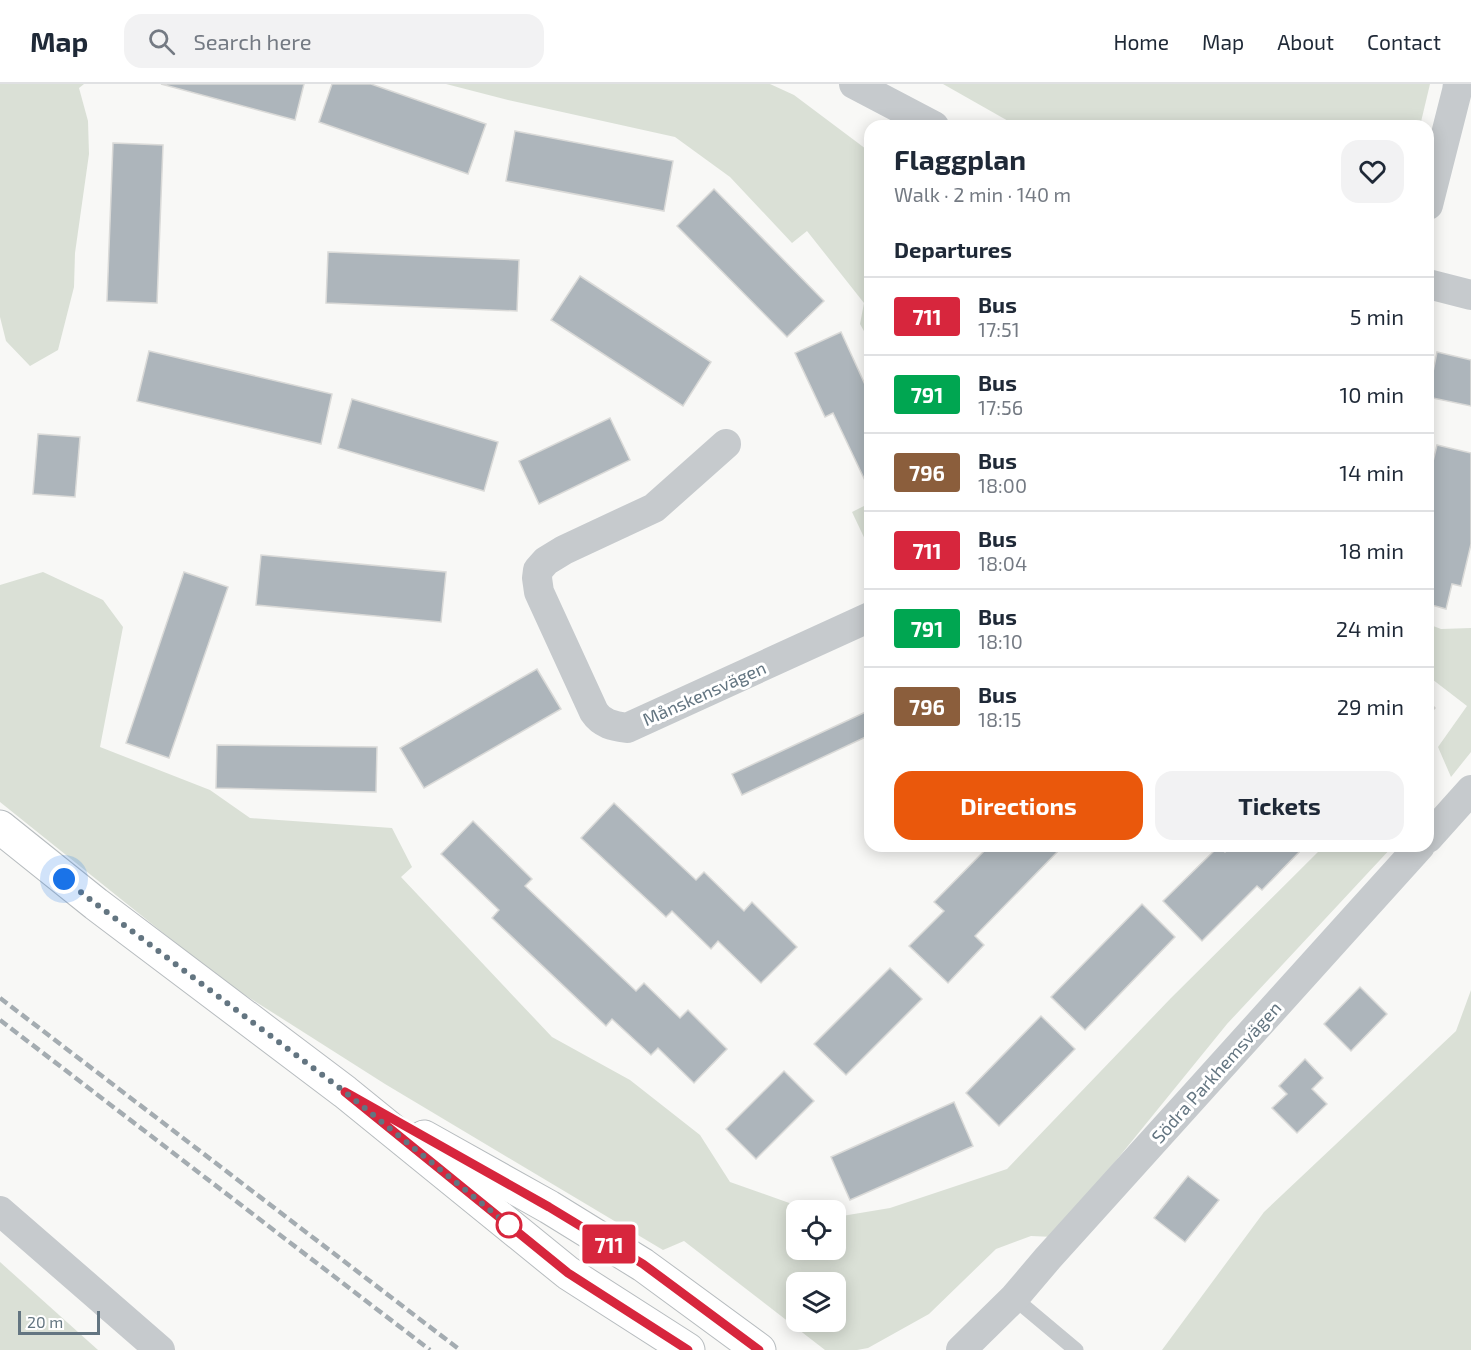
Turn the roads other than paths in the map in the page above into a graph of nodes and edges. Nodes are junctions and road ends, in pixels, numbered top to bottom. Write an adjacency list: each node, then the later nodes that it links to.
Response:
1 (854, 84): 3 (street)
2 (1458, 84): 4 (street)
3 (923, 120)
4 (1434, 181)
5 (1434, 286): 6 (street)
6 (1471, 295)
7 (726, 444): 8 (street, Månskensvägen)
8 (864, 620)
9 (1471, 790): 11 (street)
10 (0, 827): 13 (main road)
11 (1434, 831)
12 (1415, 852): 15 (street, Södra Parkhemsvägen)
13 (345, 1092): 17 (main road); 18 (main road)
14 (0, 1211): 16 (street)
15 (1014, 1298): 19 (street, Södra Parkhemsvägen); 20 (street, Södra Parkhemsvägen); 21 (lane)
16 (160, 1350)
17 (688, 1350)
18 (759, 1350)
19 (961, 1350)
20 (979, 1350)
21 (1076, 1350)

